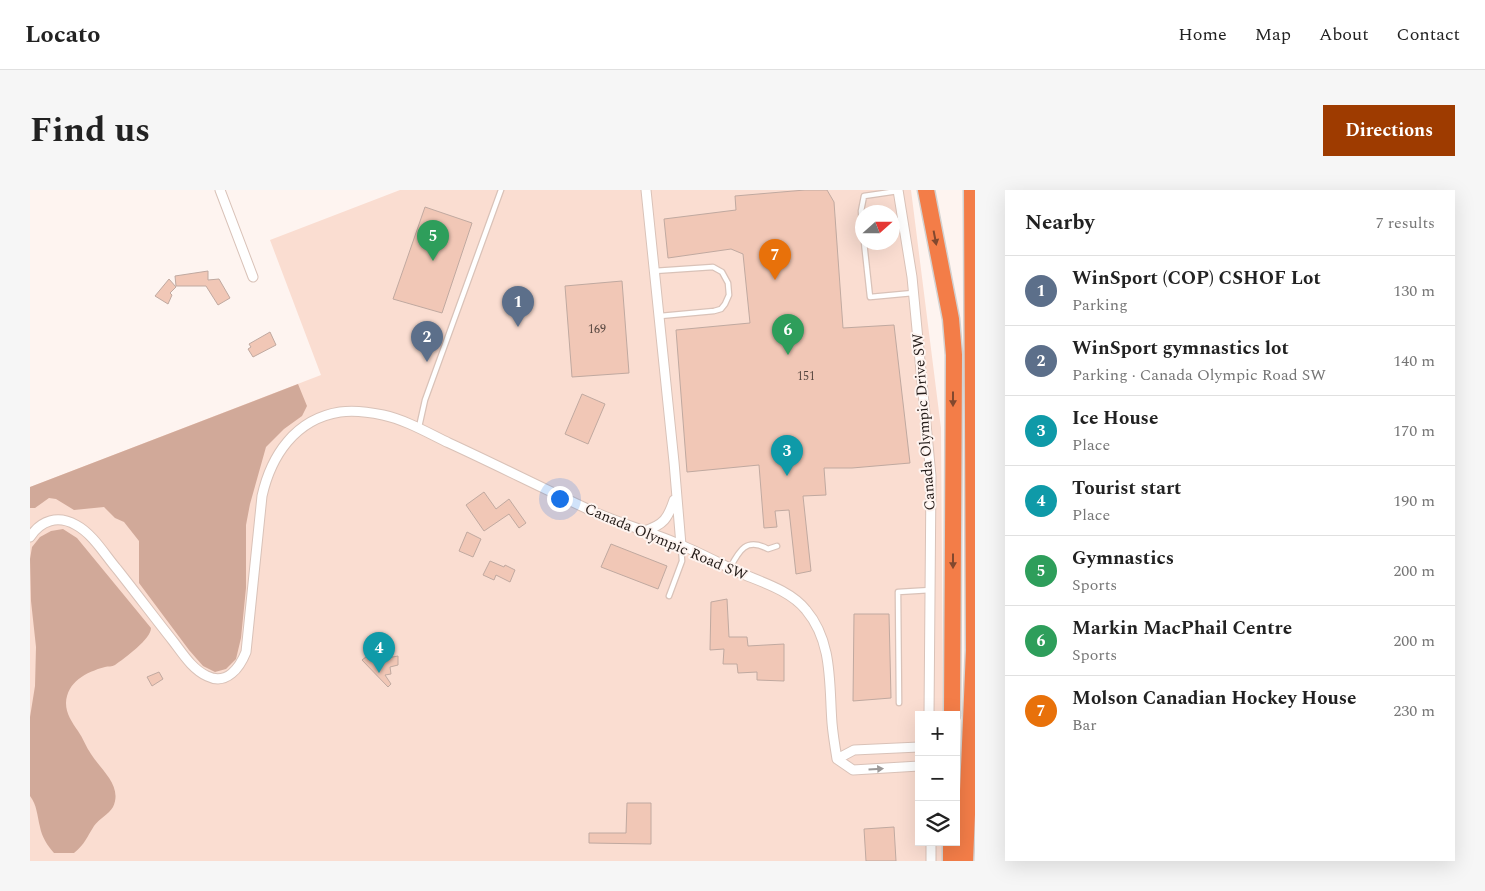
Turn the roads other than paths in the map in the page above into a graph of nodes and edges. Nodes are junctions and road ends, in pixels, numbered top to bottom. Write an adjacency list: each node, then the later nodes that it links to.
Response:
1 (220, 190): 10 (street)
2 (501, 190): 13 (lane)
3 (646, 190): 9 (street)
4 (926, 190): 25 (highway, one-way to 25)
5 (972, 190): 22 (highway)
6 (898, 191): 7 (lane); 11 (street, Canada Olympic Drive SW)
7 (862, 205)
8 (865, 250): 11 (lane)
9 (653, 271): 12 (street); 12 (lane)
10 (253, 278)
11 (913, 293): 20 (street, Canada Olympic Drive SW)
12 (659, 316): 14 (street)
13 (419, 429): 15 (street, Canada Olympic Road SW); 16 (street, Canada Olympic Road SW)
14 (676, 495): 15 (street); 17 (street)
15 (644, 531): 17 (street, Canada Olympic Road SW)
16 (30, 537)
17 (680, 545): 19 (street, Canada Olympic Road SW); 21 (lane)
18 (777, 546): 19 (lane)
19 (730, 568): 27 (street, Canada Olympic Road SW)
20 (931, 590): 23 (lane); 24 (street, Canada Olympic Drive SW)
21 (669, 596)
22 (974, 655): 33 (highway)
23 (899, 703)
24 (929, 711)
25 (952, 711)
26 (915, 747): 27 (street)
27 (837, 759): 28 (street, one-way to 28)
28 (915, 766)
29 (930, 846): 31 (street)
30 (951, 846): 32 (highway)
31 (931, 861)
32 (951, 861)
33 (965, 861)

